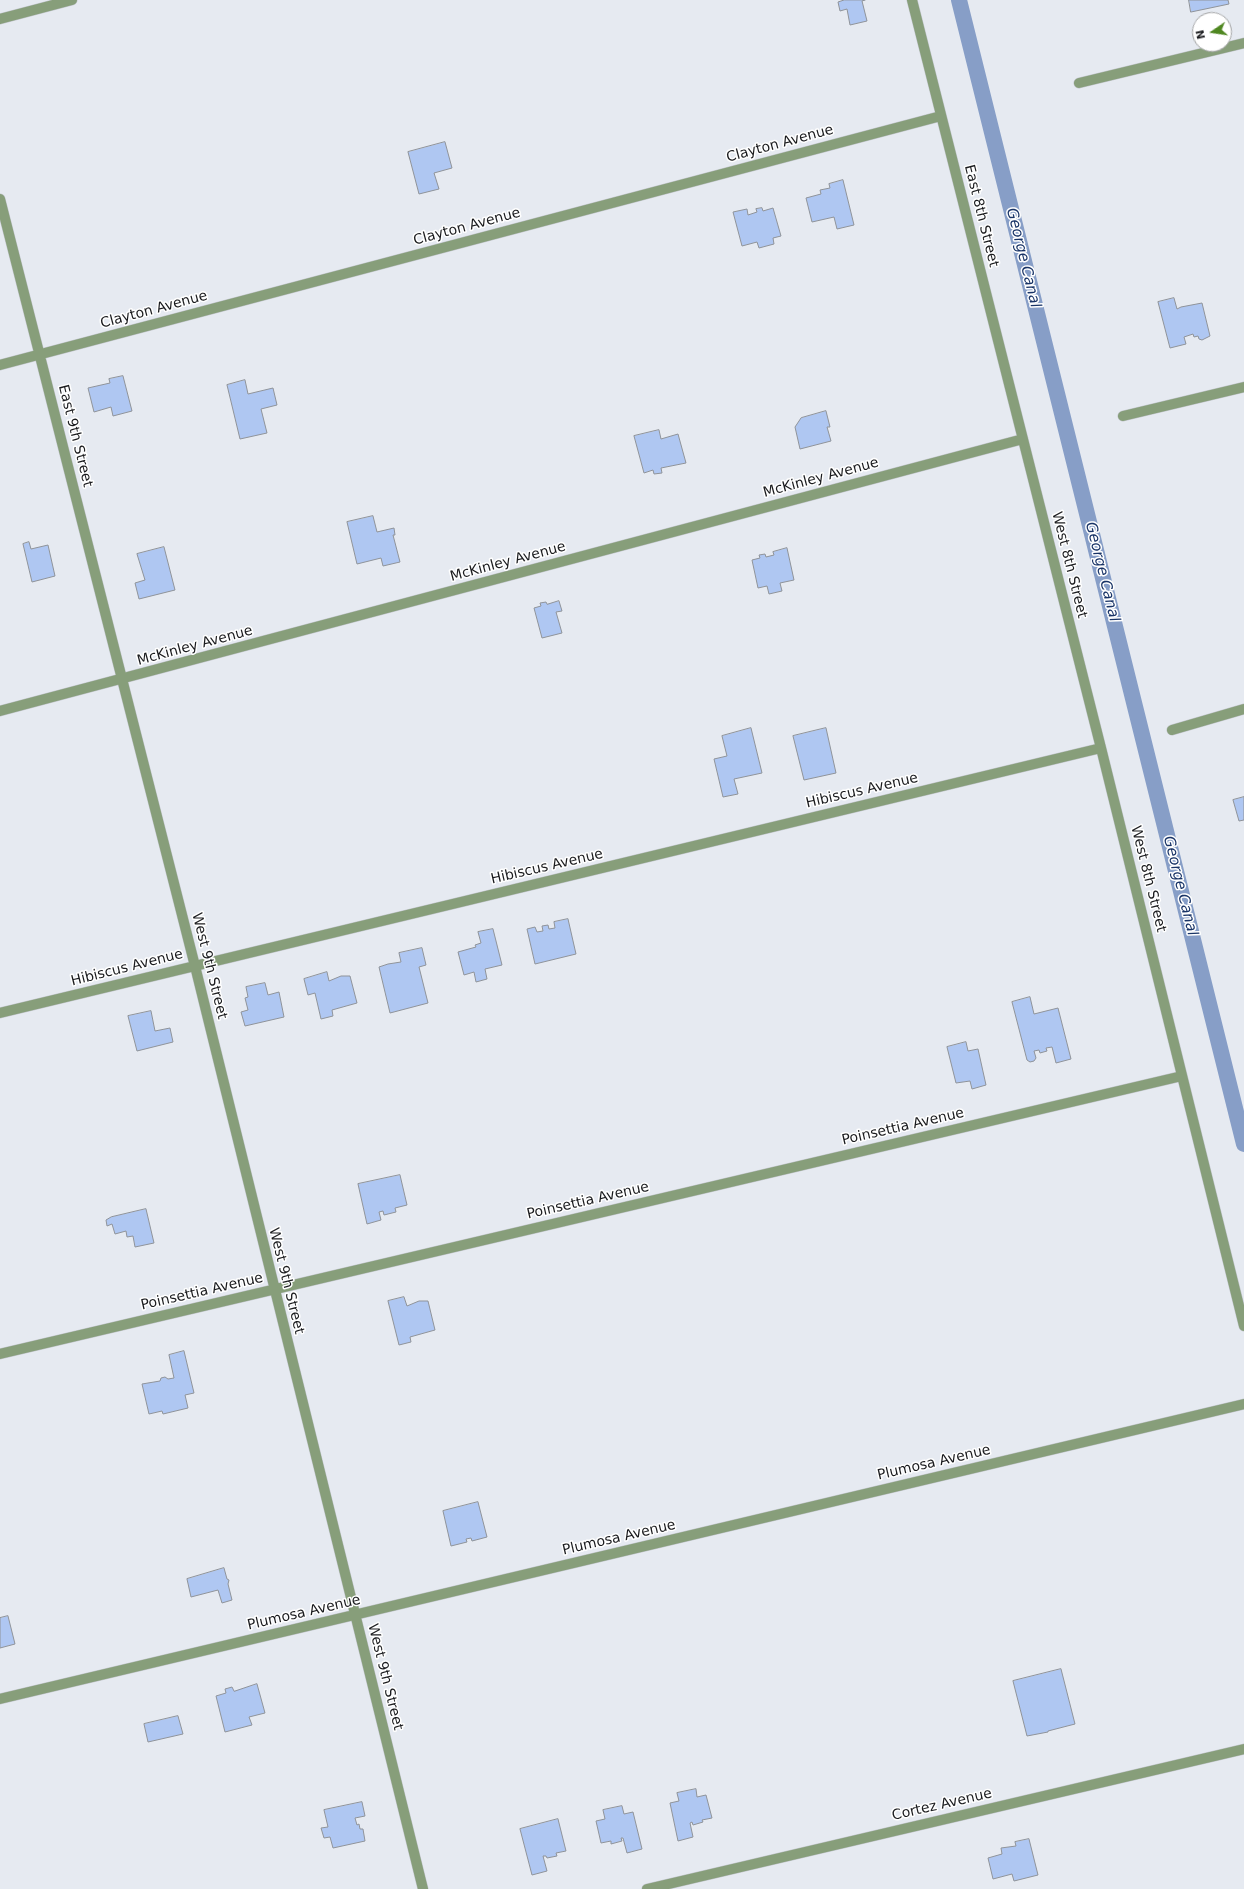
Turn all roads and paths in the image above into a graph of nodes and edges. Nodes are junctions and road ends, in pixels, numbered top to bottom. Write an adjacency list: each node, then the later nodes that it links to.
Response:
1 (72, 0): 3 (street)
2 (912, 0): 6 (street, East 8th Street)
3 (0, 19)
4 (1244, 43): 5 (street)
5 (1080, 82)
6 (941, 116): 8 (street, Clayton Avenue); 12 (street, East 8th Street)
7 (0, 199): 8 (street, East 9th Street)
8 (40, 355): 9 (street, Clayton Avenue); 13 (street, East 9th Street)
9 (0, 365)
10 (1244, 387): 11 (street)
11 (1123, 416)
12 (1023, 439): 13 (street, McKinley Avenue); 17 (street, West 8th Street)
13 (123, 679): 15 (street, McKinley Avenue); 18 (street, West 9th Street)
14 (1244, 709): 16 (street)
15 (0, 711)
16 (1172, 730)
17 (1101, 748): 18 (street, Hibiscus Avenue); 20 (street, West 8th Street)
18 (194, 966): 19 (street, Hibiscus Avenue); 21 (street, West 9th Street)
19 (0, 1013)
20 (1182, 1076): 21 (street, Poinsettia Avenue); 22 (street, West 8th Street)
21 (274, 1289): 23 (street, Poinsettia Avenue); 25 (street, West 9th Street)
22 (1244, 1326)
23 (0, 1354)
24 (1244, 1404): 25 (street, Plumosa Avenue)
25 (355, 1615): 26 (street, Plumosa Avenue); 28 (street, West 9th Street)
26 (0, 1699)
27 (1244, 1749): 29 (street, Cortez Avenue)
28 (423, 1889)
29 (647, 1889)

